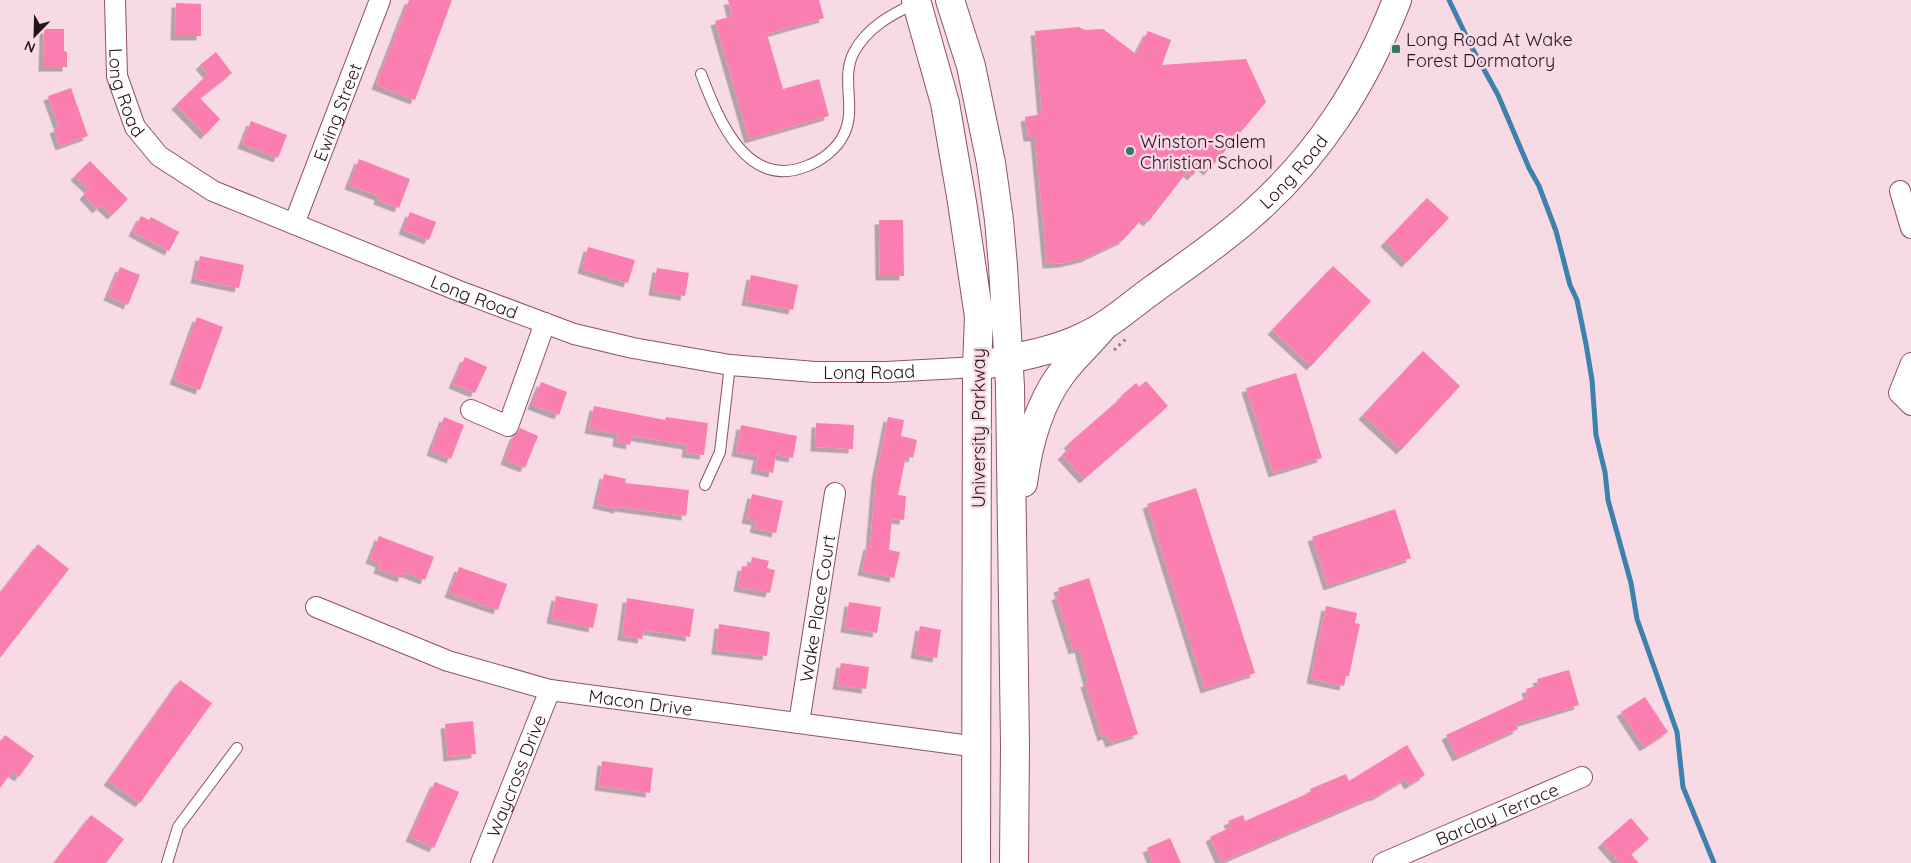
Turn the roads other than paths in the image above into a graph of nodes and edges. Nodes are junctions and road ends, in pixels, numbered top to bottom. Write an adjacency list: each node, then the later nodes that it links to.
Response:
1 (114, 0): 8 (street, Long Road)
2 (380, 0): 8 (street, Ewing Street)
3 (950, 0): 13 (main road, University Parkway)
4 (1398, 0): 10 (main road, Long Road)
5 (916, 1): 6 (lane); 16 (main road, University Parkway)
6 (701, 74)
7 (1900, 191): 9 (street)
8 (294, 224): 11 (street, Long Road)
9 (1911, 228)
10 (1137, 301): 12 (main road, Long Road); 13 (main road, Long Road)
11 (545, 323): 15 (street, Long Road); 18 (street)
12 (1103, 327): 13 (main road, Long Road); 21 (main road)
13 (1008, 350): 16 (main road, Long Road); 21 (main road, University Parkway)
14 (1911, 363): 17 (street)
15 (730, 365): 16 (street, Long Road); 19 (lane)
16 (977, 366): 25 (main road, University Parkway)
17 (1911, 405)
18 (471, 410)
19 (705, 485)
20 (835, 493): 24 (street, Wake Place Court)
21 (1011, 522): 31 (main road, University Parkway)
22 (316, 607): 23 (street, Macon Drive)
23 (550, 690): 24 (street, Macon Drive); 29 (street, Waycross Drive)
24 (799, 723): 25 (street, Macon Drive)
25 (978, 747): 30 (main road, University Parkway)
26 (238, 748): 28 (lane)
27 (1582, 777): 32 (street, Barclay Terrace)
28 (166, 863)
29 (481, 863)
30 (976, 863)
31 (1014, 863)
32 (1383, 863)

